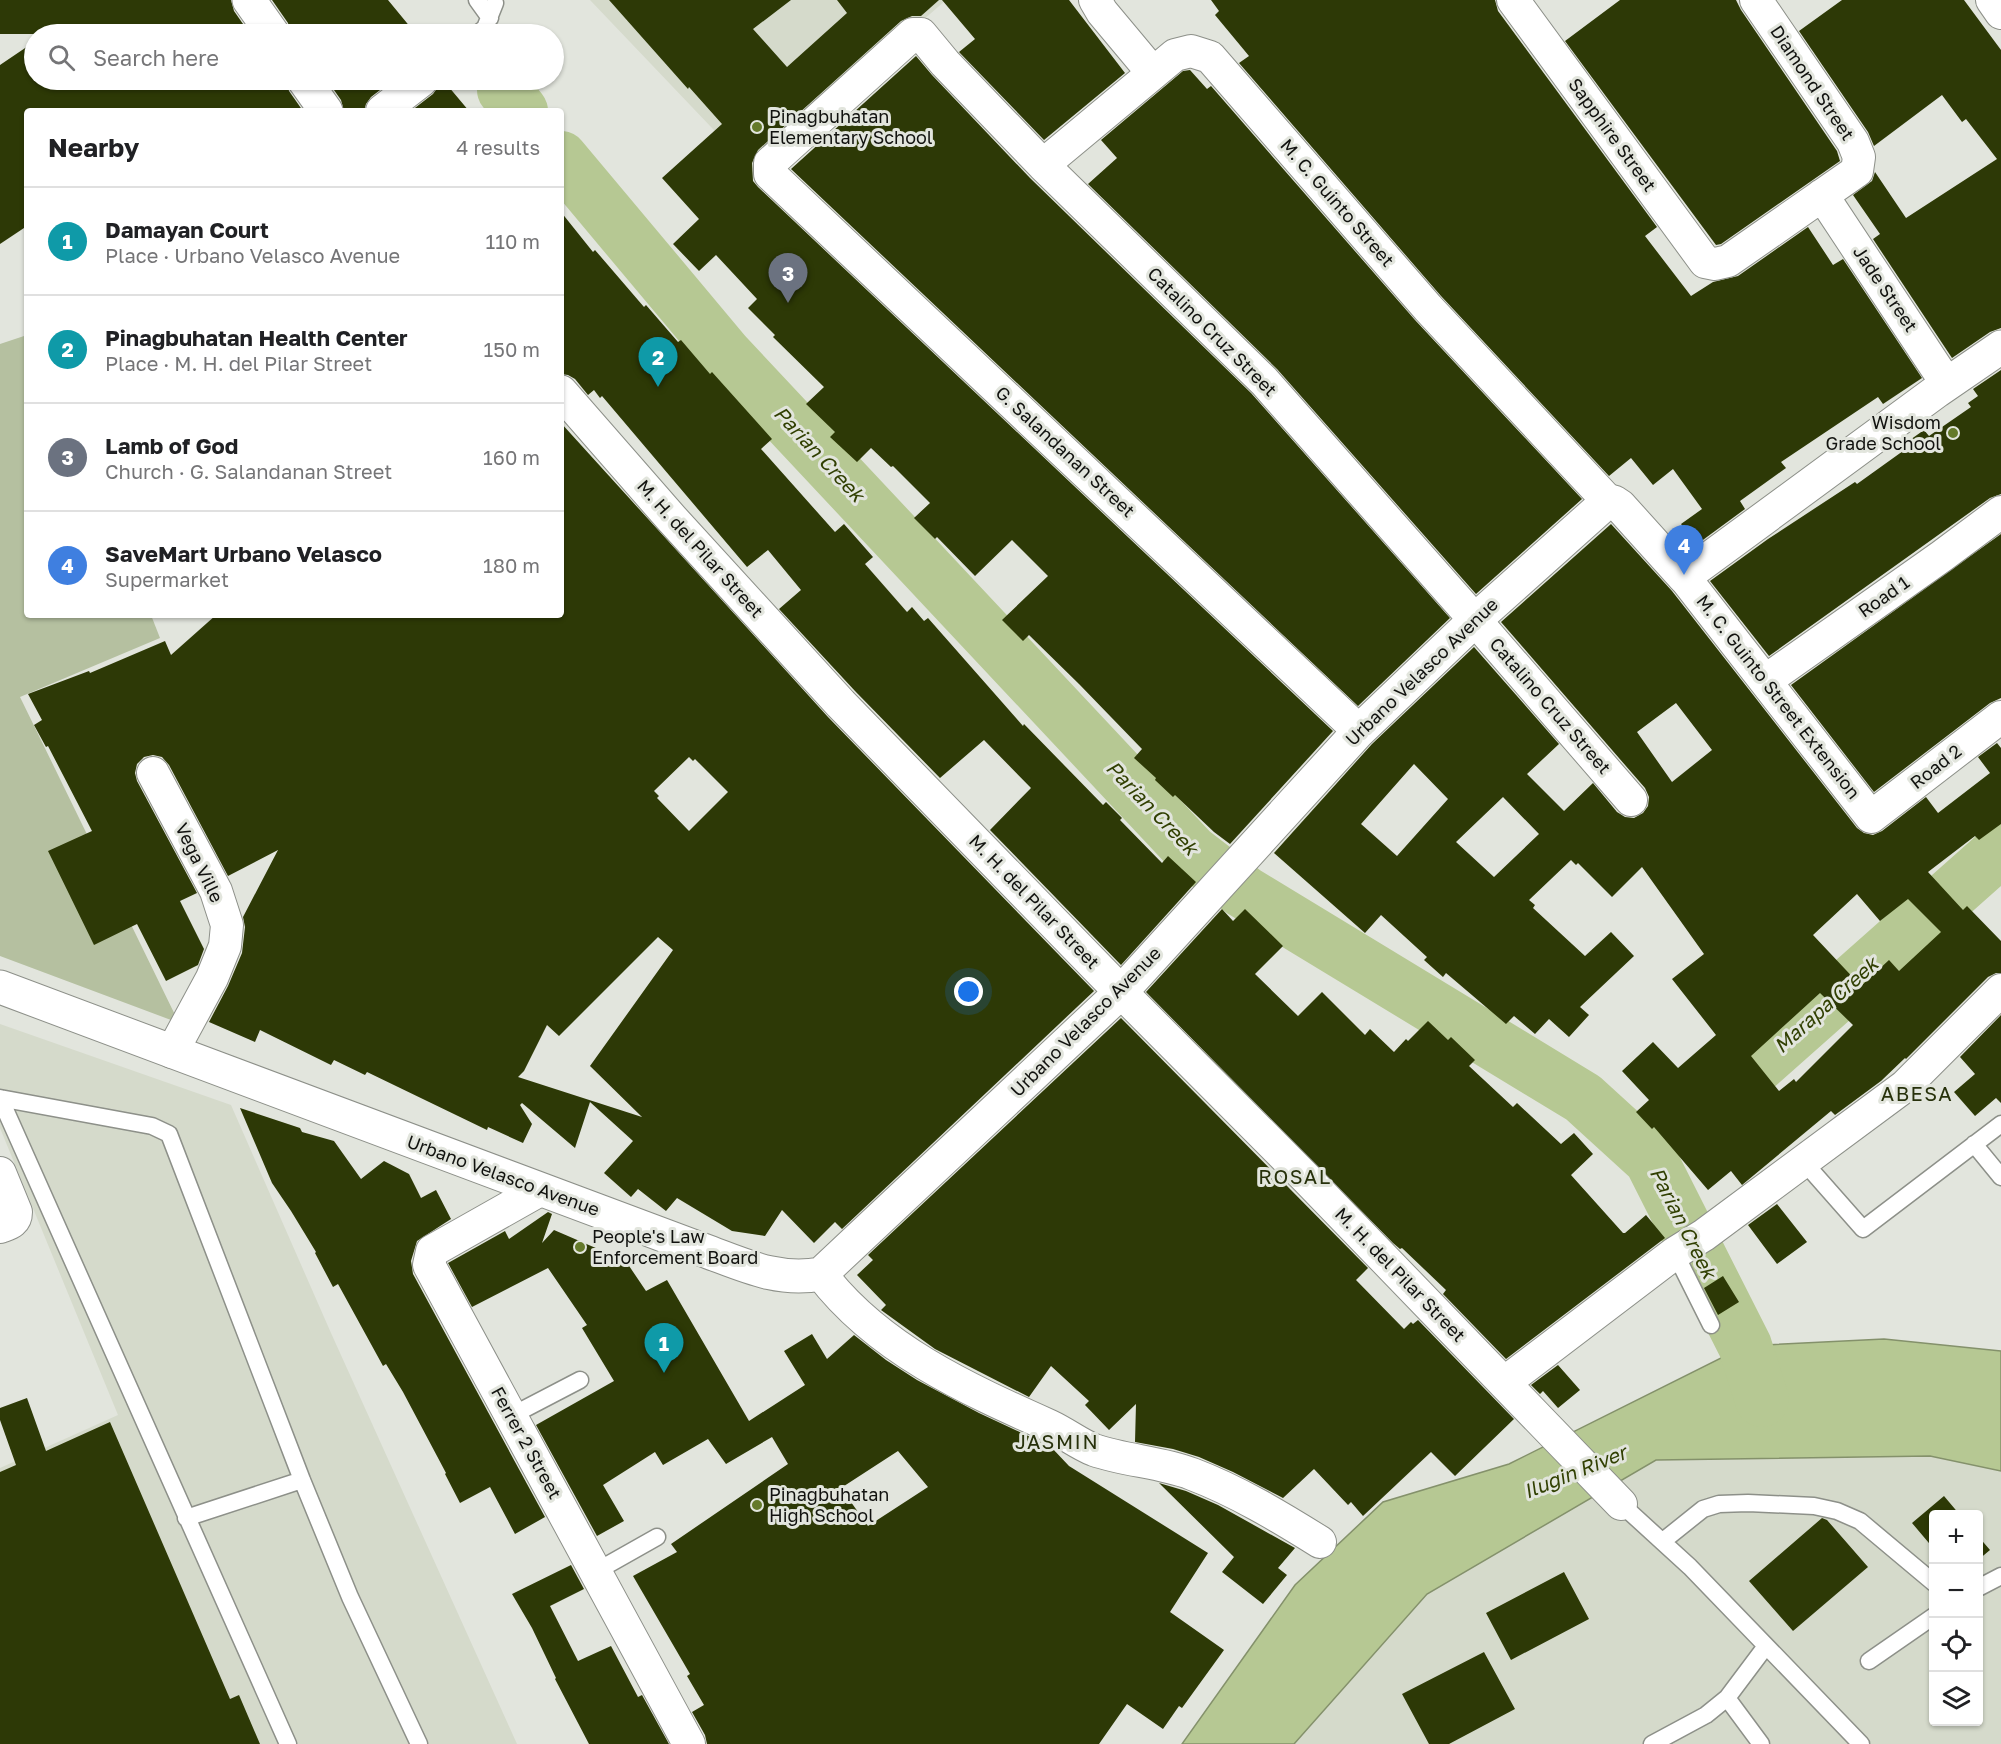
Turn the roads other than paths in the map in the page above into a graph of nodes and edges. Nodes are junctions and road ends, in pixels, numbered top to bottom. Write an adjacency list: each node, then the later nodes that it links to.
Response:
1 (249, 0): 8 (main road)
2 (477, 0): 9 (lane)
3 (1095, 0): 10 (street)
4 (1513, 0): 17 (street, Sapphire Street)
5 (1992, 0): 7 (street)
6 (1767, 4): 17 (street, Diamond Street)
7 (2001, 13)
8 (266, 24)
9 (487, 24)
10 (1153, 74): 15 (street, M. C. Guinto Street); 21 (street, M. C. Guinto Street)
11 (311, 90): 13 (main road)
12 (409, 90): 14 (street)
13 (324, 108)
14 (386, 108)
15 (1044, 165): 16 (street, Catalino Cruz Street); 24 (street, Catalino Cruz Street)
16 (770, 174): 27 (street, G. Salandanan Street)
17 (1822, 195): 19 (street, Jade Street)
18 (2001, 348): 19 (main road)
19 (1947, 384): 23 (main road)
20 (564, 395): 33 (main road, M. H. del Pilar Street)
21 (1608, 501): 23 (main road); 24 (main road, Urbano Velasco Avenue)
22 (2001, 512): 25 (street, Road 1)
23 (1684, 577): 25 (street, M. C. Guinto Street Extension)
24 (1475, 620): 27 (main road, Urbano Velasco Avenue); 29 (street, Catalino Cruz Street)
25 (1766, 681): 30 (street, M. C. Guinto Street Extension)
26 (2001, 717): 30 (street, Road 2)
27 (1359, 731): 33 (main road, Urbano Velasco Avenue)
28 (153, 773): 34 (street, Vega Ville)
29 (1631, 800)
30 (1871, 817)
31 (0, 987): 34 (main road, Urbano Velasco Avenue)
32 (2001, 990): 38 (street)
33 (1121, 992): 44 (main road, Urbano Velasco Avenue); 47 (street, M. H. del Pilar Street)
34 (172, 1052): 41 (main road, Urbano Velasco Avenue)
35 (0, 1098): 49 (lane); 51 (lane)
36 (2001, 1124): 37 (lane)
37 (1974, 1144): 38 (lane); 40 (lane)
38 (1803, 1161): 43 (street)
39 (0, 1173): 42 (street)
40 (2001, 1177)
41 (540, 1190): 44 (main road, Urbano Velasco Avenue); 48 (street, Ferrer 2 Street)
42 (0, 1227)
43 (1687, 1246): 45 (lane); 47 (street)
44 (821, 1274): 54 (street)
45 (1711, 1326)
46 (580, 1380): 48 (lane)
47 (1504, 1383): 50 (street, M. H. del Pilar Street)
48 (511, 1416): 55 (street, Ferrer 2 Street)
49 (302, 1480): 51 (lane); 64 (lane)
50 (1621, 1504): 53 (lane)
51 (186, 1518): 63 (lane)
52 (657, 1537): 55 (lane)
53 (1663, 1541): 57 (lane); 60 (lane)
54 (1320, 1542)
55 (596, 1572): 65 (street, Ferrer 2 Street)
56 (2001, 1576): 58 (lane)
57 (1929, 1579)
58 (1983, 1585)
59 (1931, 1618): 61 (lane)
60 (1766, 1646): 62 (lane); 68 (lane)
61 (1869, 1661)
62 (1727, 1698): 66 (lane); 67 (lane)
63 (288, 1744)
64 (419, 1744)
65 (689, 1744)
66 (1652, 1744)
67 (1761, 1744)
68 (1861, 1744)

